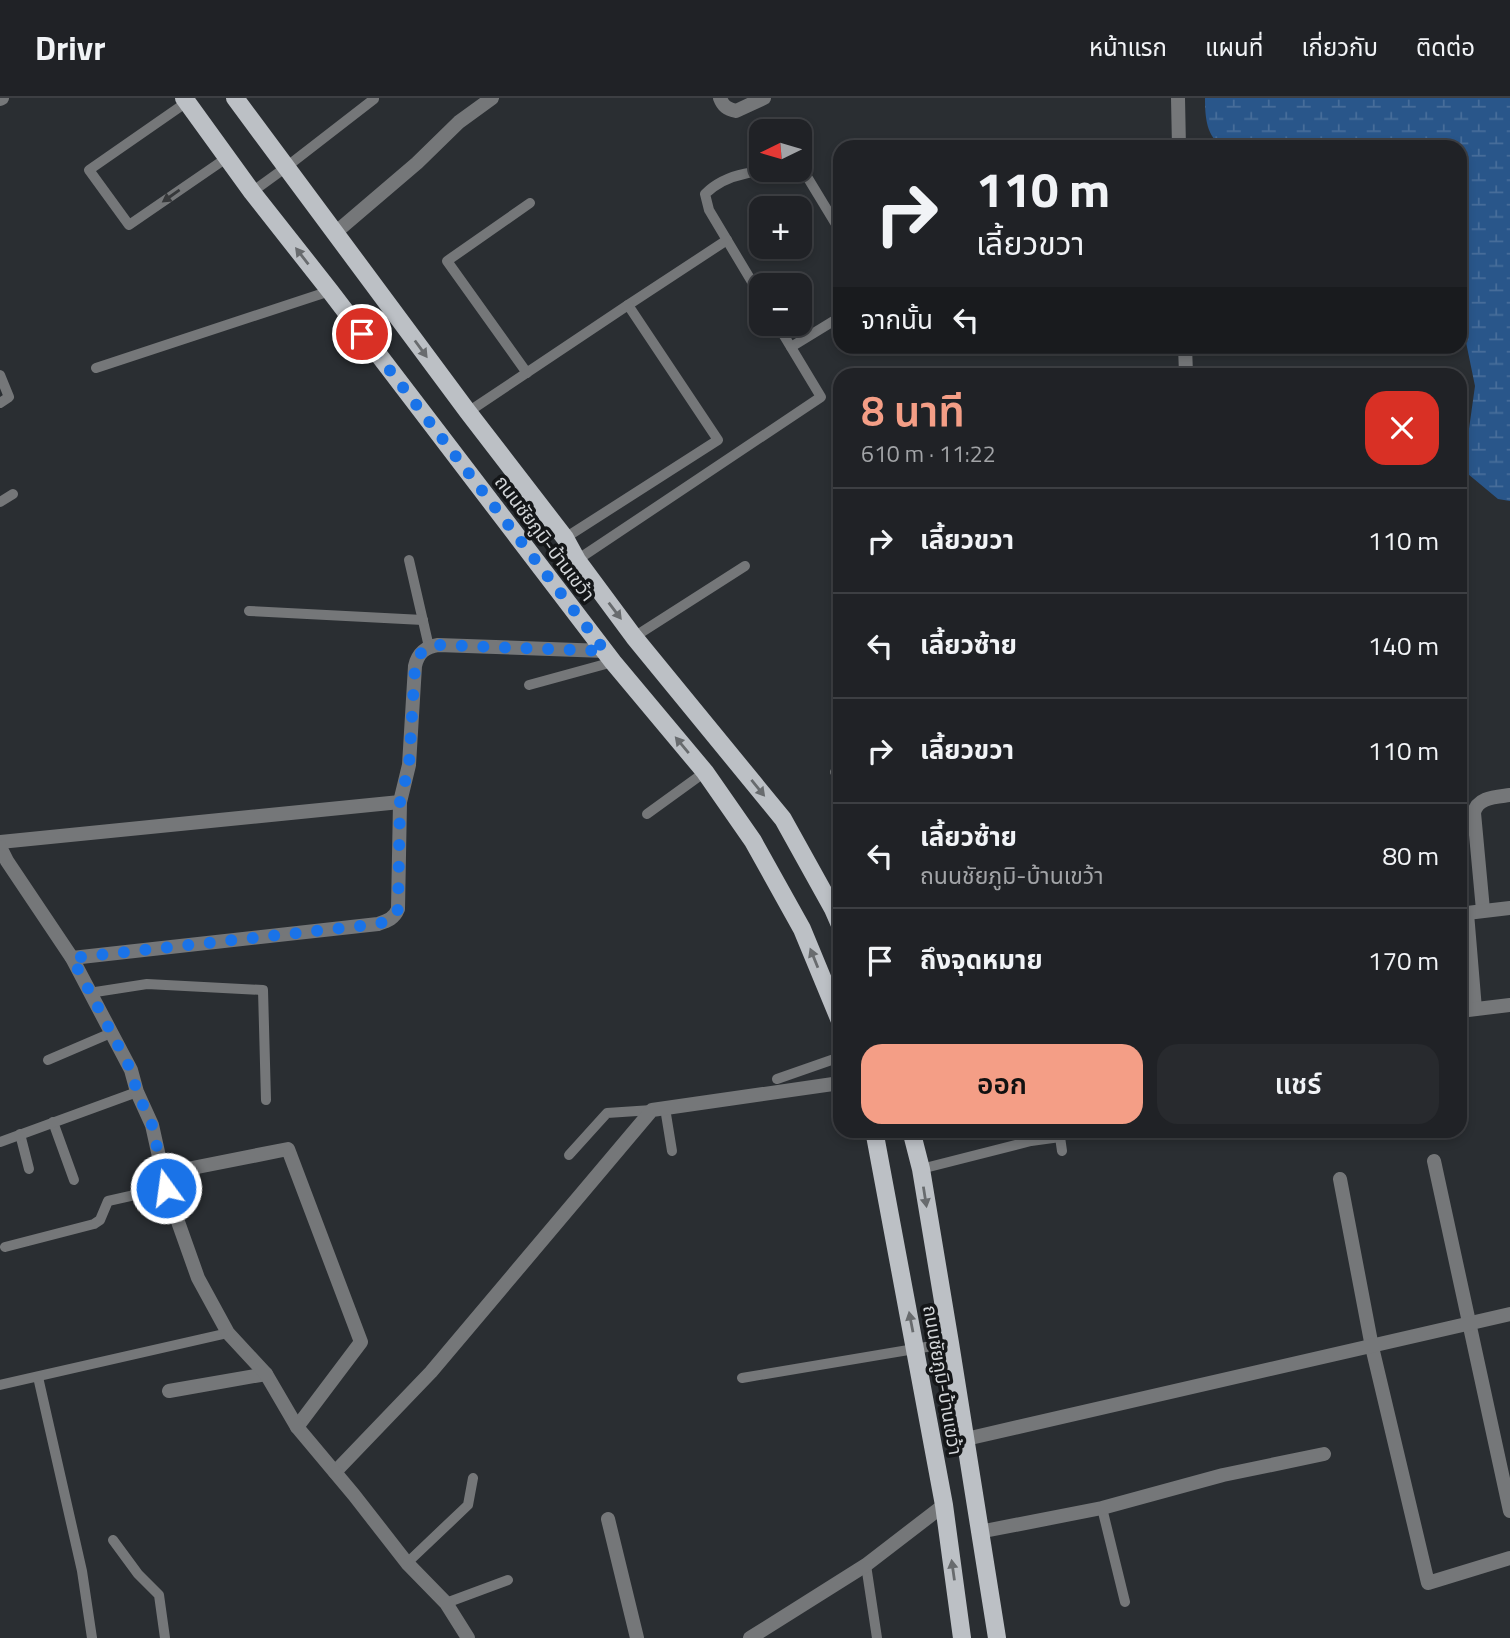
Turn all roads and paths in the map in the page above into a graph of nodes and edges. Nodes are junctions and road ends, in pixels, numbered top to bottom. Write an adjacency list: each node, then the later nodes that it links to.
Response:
1 (235, 98): 10 (main road, ถนนชัยภูมิ-บ้านเขว้า)
2 (492, 98): 14 (street)
3 (720, 98): 4 (street)
4 (764, 98)
5 (1178, 98): 8 (street)
6 (374, 99): 10 (lane)
7 (186, 100): 9 (main road, ถนนชัยภูมิ-บ้านเขว้า); 9 (lane, one-way to 7)
8 (1179, 140)
9 (228, 157): 11 (main road, ถนนชัยภูมิ-บ้านเขว้า)
10 (285, 168): 11 (lane); 14 (main road, ถนนชัยภูมิ-บ้านเขว้า)
11 (252, 192): 17 (main road, ถนนชัยภูมิ-บ้านเขว้า, one-way to 11)
12 (530, 203): 23 (lane)
13 (833, 219): 15 (lane)
14 (335, 233): 26 (main road, ถนนชัยภูมิ-บ้านเขว้า, one-way to 26)
15 (727, 240): 16 (lane); 18 (lane)
16 (749, 277)
17 (330, 291): 22 (lane); 37 (main road, ถนนชัยภูมิ-บ้านเขว้า)
18 (628, 305): 23 (lane); 29 (lane)
19 (833, 321): 21 (lane)
20 (784, 336): 21 (lane)
21 (791, 347): 31 (lane)
22 (96, 368)
23 (527, 373): 26 (lane)
24 (0, 375): 25 (lane)
25 (0, 403)
26 (468, 412): 29 (main road, ถนนชัยภูมิ-บ้านเขว้า)
27 (13, 494): 28 (lane)
28 (0, 502)
29 (565, 538): 31 (main road, ถนนชัยภูมิ-บ้านเขว้า)
30 (409, 560): 34 (lane)
31 (577, 560): 35 (main road, ถนนชัยภูมิ-บ้านเขว้า, one-way to 35)
32 (745, 566): 35 (lane)
33 (249, 611): 34 (lane)
34 (423, 620): 36 (lane)
35 (634, 637): 44 (main road, ถนนชัยภูมิ-บ้านเขว้า, one-way to 44)
36 (429, 646): 37 (street); 41 (street)
37 (609, 657): 38 (lane); 39 (main road, ถนนชัยภูมิ-บ้านเขว้า, one-way to 37)
38 (529, 685)
39 (705, 772): 42 (lane); 49 (main road, ถนนชัยภูมิ-บ้านเขว้า, one-way to 39)
40 (1510, 795): 46 (street)
41 (400, 802): 43 (street); 47 (street)
42 (647, 814)
43 (0, 845): 47 (street)
44 (833, 904)
45 (1510, 908): 46 (street)
46 (1483, 910): 51 (street)
47 (72, 958): 48 (street)
48 (89, 993): 53 (street); 59 (lane)
49 (833, 1004)
50 (1510, 1004): 51 (street)
51 (1475, 1009): 52 (street)
52 (1467, 1010)
53 (111, 1033): 55 (lane); 58 (street)
54 (833, 1059): 56 (lane)
55 (48, 1060)
56 (777, 1079)
57 (833, 1084): 60 (street)
58 (137, 1092): 61 (lane); 76 (street)
59 (266, 1100)
60 (659, 1109): 68 (lane); 70 (lane); 92 (street)
61 (53, 1122): 62 (lane); 75 (lane)
62 (20, 1134): 67 (lane); 72 (lane)
63 (876, 1138): 83 (main road, ถนนชัยภูมิ-บ้านเขว้า, one-way to 63)
64 (913, 1138): 73 (main road, ถนนชัยภูมิ-บ้านเขว้า)
65 (1053, 1138): 73 (lane)
66 (1060, 1138): 69 (lane)
67 (0, 1142)
68 (672, 1151)
69 (1062, 1151)
70 (569, 1155)
71 (1434, 1161): 79 (street)
72 (29, 1169)
73 (921, 1169): 81 (main road, ถนนชัยภูมิ-บ้านเขว้า, one-way to 81)
74 (1340, 1179): 82 (street)
75 (74, 1180)
76 (164, 1181): 77 (lane); 80 (street); 89 (street)
77 (5, 1247)
78 (1510, 1314): 79 (street)
79 (1469, 1324): 82 (street); 96 (street)
80 (229, 1334): 84 (street); 85 (lane)
81 (950, 1343): 83 (lane); 90 (main road, ถนนชัยภูมิ-บ้านเขว้า)
82 (1372, 1347): 90 (street); 100 (street)
83 (916, 1348): 86 (lane); 94 (main road, ถนนชัยภูมิ-บ้านเขว้า)
84 (266, 1374): 88 (street); 89 (street)
85 (38, 1377): 87 (lane); 107 (lane)
86 (742, 1378)
87 (0, 1385)
88 (169, 1391)
89 (297, 1427): 92 (street)
90 (966, 1439): 98 (main road, ถนนชัยภูมิ-บ้านเขว้า)
91 (1324, 1454): 95 (street)
92 (335, 1472): 101 (street)
93 (473, 1478): 101 (lane)
94 (944, 1506): 102 (street); 114 (main road, ถนนชัยภูมิ-บ้านเขว้า, one-way to 94)
95 (1102, 1508): 98 (street); 104 (lane)
96 (1510, 1511)
97 (608, 1518): 110 (street)
98 (979, 1532): 115 (main road, ถนนชัยภูมิ-บ้านเขว้า)
99 (114, 1540): 108 (lane)
100 (1510, 1558)
101 (407, 1563): 105 (street)
102 (866, 1564): 106 (street); 113 (lane)
103 (508, 1580): 105 (lane)
104 (1125, 1602)
105 (446, 1603): 109 (street)
106 (778, 1621): 111 (street); 112 (street)
107 (92, 1638)
108 (165, 1638)
109 (468, 1638)
110 (637, 1638)
111 (750, 1638)
112 (781, 1638)
113 (877, 1638)
114 (962, 1638)
115 (997, 1638)

